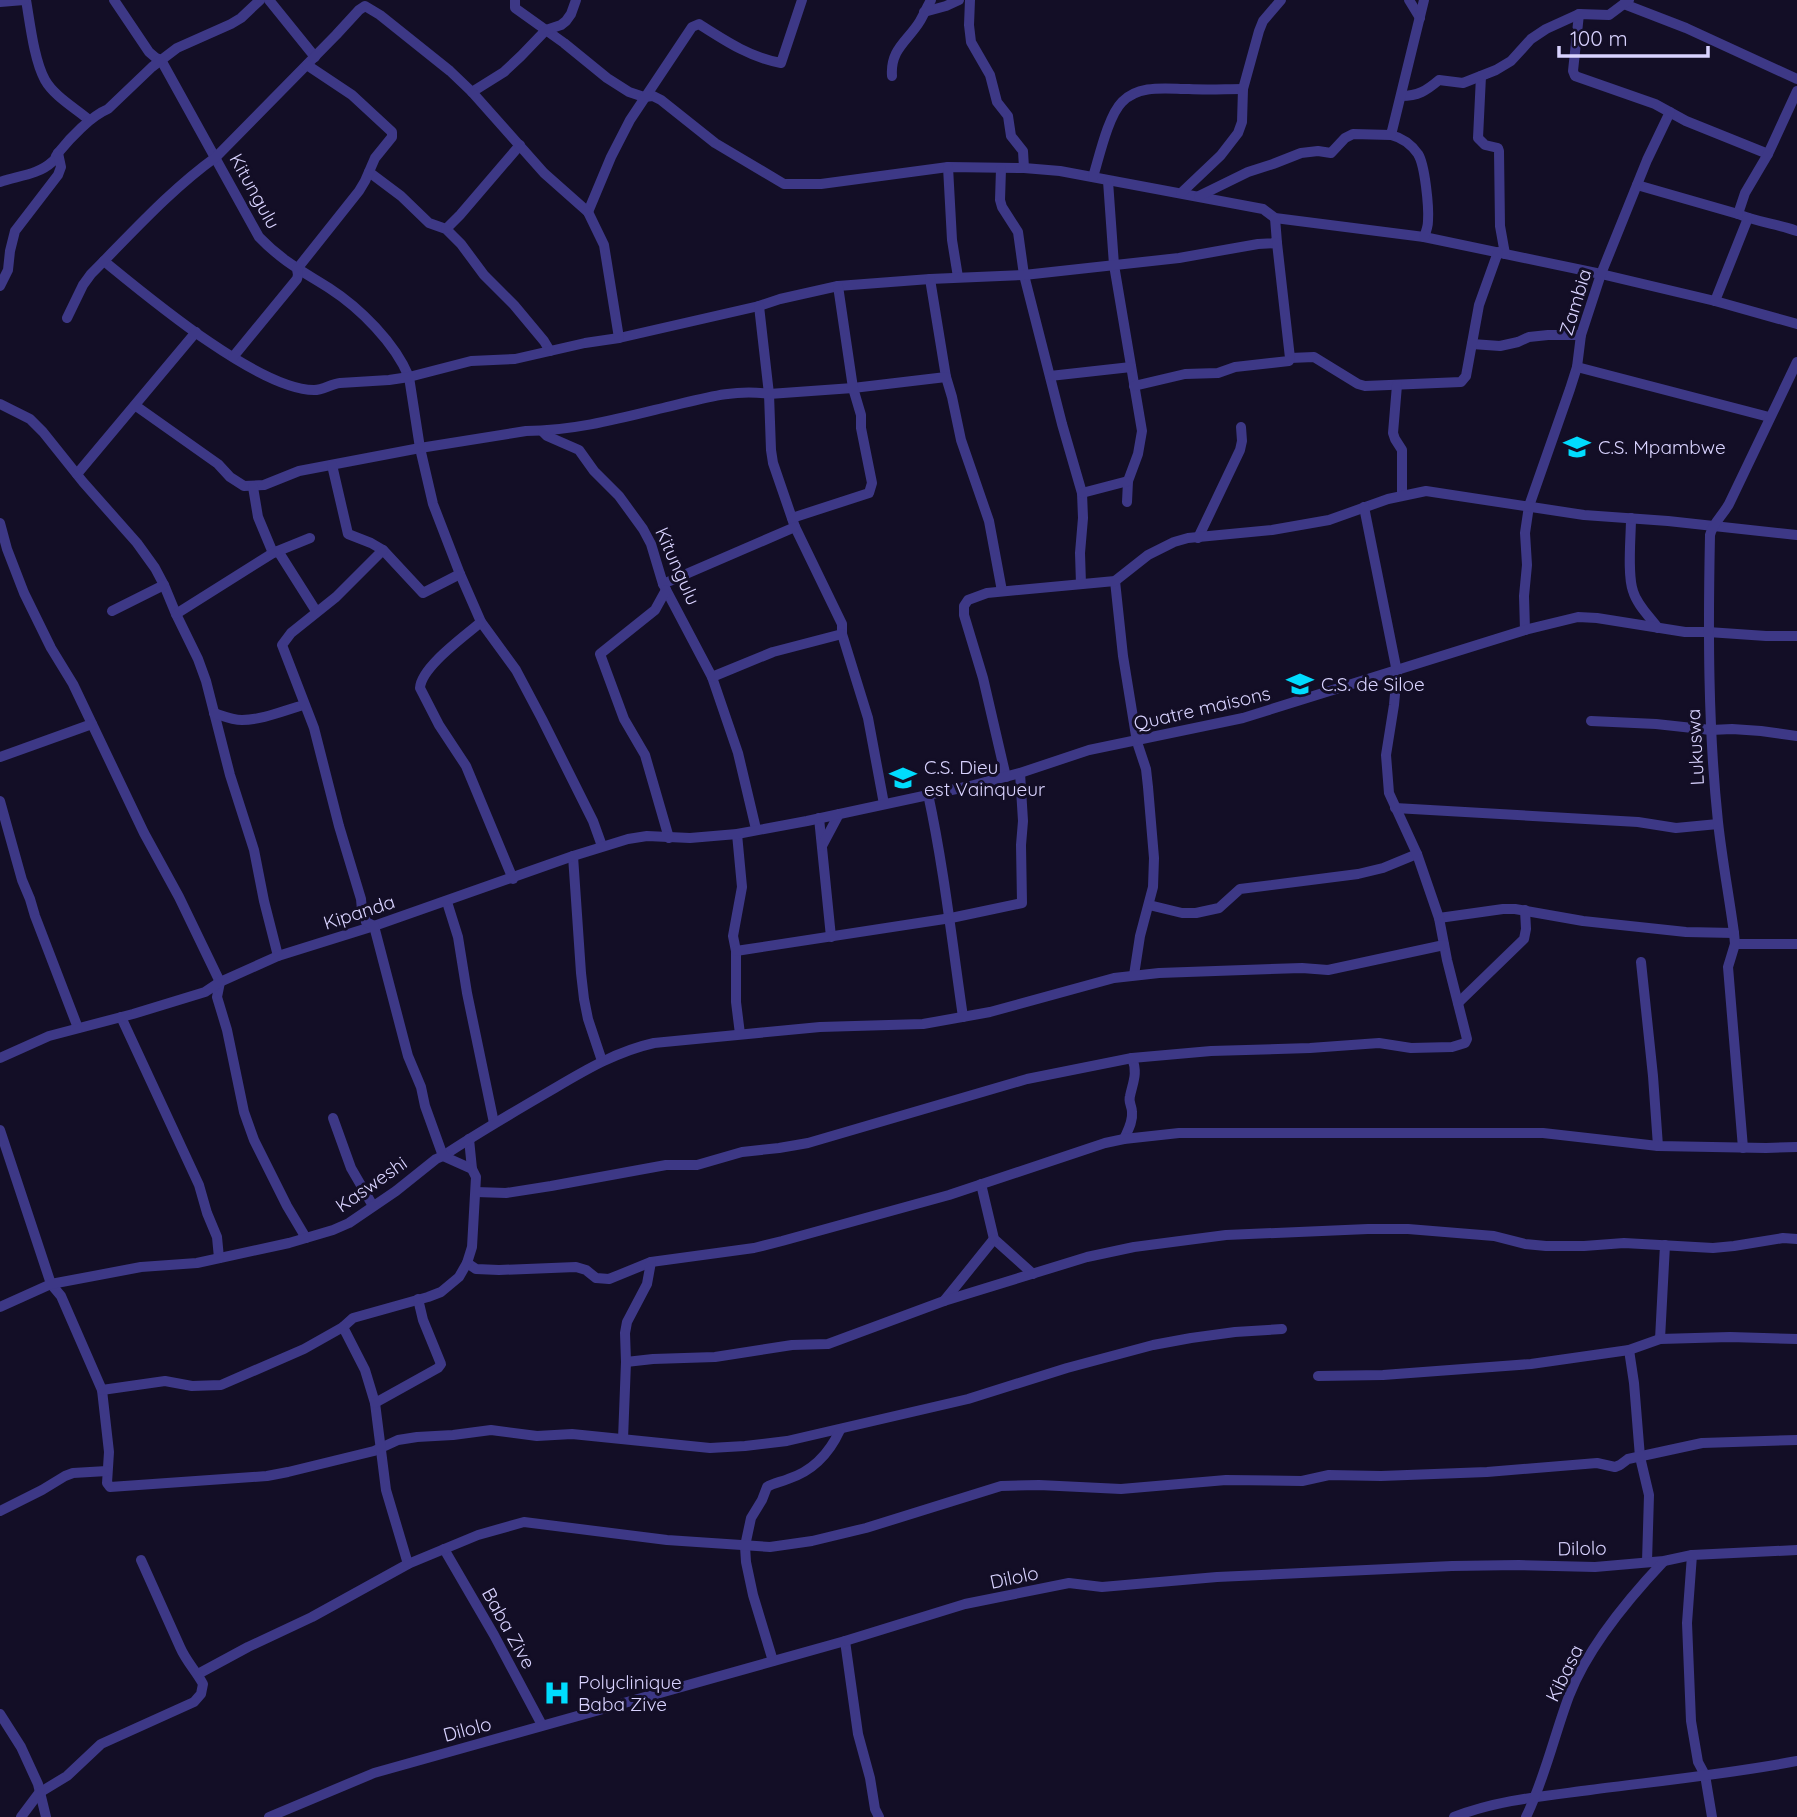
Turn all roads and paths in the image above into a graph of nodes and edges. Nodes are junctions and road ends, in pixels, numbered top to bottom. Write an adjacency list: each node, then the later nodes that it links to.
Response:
1 (25, 0): 14 (street); 31 (street)
2 (114, 0): 20 (street, Kitungulu)
3 (260, 0): 20 (street)
4 (269, 0): 21 (street)
5 (515, 0): 19 (street)
6 (576, 0): 19 (street)
7 (802, 0): 29 (street)
8 (931, 0): 16 (street)
9 (959, 0): 16 (street)
10 (970, 0): 38 (street)
11 (1281, 0): 25 (street)
12 (1409, 0): 18 (street)
13 (1424, 0): 18 (street)
14 (0, 2)
15 (1626, 2): 17 (street); 24 (street)
16 (924, 12): 22 (street)
17 (1580, 14): 23 (street); 30 (street)
18 (1420, 18): 28 (street)
19 (546, 30): 27 (street); 29 (street)
20 (161, 60): 31 (street); 36 (street, Kitungulu)
21 (311, 61): 27 (street); 36 (street); 40 (street)
22 (892, 76)
23 (1481, 76): 28 (street); 55 (street)
24 (1797, 79)
25 (1243, 89): 41 (street); 45 (street)
26 (1797, 91): 35 (street)
27 (472, 92): 33 (street)
28 (1401, 96): 32 (street)
29 (644, 97): 37 (street); 47 (street)
30 (1670, 112): 35 (street); 44 (street, Zambia)
31 (89, 120): 34 (street)
32 (1391, 135): 46 (street); 52 (street)
33 (520, 145): 47 (street); 50 (street)
34 (58, 153): 43 (street); 54 (street)
35 (1768, 154): 48 (street)
36 (216, 158): 56 (street); 58 (street, Kitungulu)
37 (948, 167): 39 (street); 61 (street)
38 (1024, 168): 39 (street); 41 (street)
39 (1001, 169): 60 (street)
40 (369, 172): 50 (street); 58 (street)
41 (1093, 177): 42 (street)
42 (1108, 181): 45 (street); 57 (street)
43 (0, 182)
44 (1637, 184): 48 (street); 59 (street, Zambia)
45 (1181, 193): 46 (street)
46 (1199, 196): 49 (street)
47 (588, 212): 71 (street)
48 (1743, 216): 51 (street); 65 (street)
49 (1275, 218): 52 (street); 53 (street)
50 (446, 229): 73 (street)
51 (1797, 231)
52 (1424, 237): 55 (street)
53 (1277, 243): 57 (street); 75 (street)
54 (5, 247): 63 (street)
55 (1502, 253): 59 (street); 72 (street)
56 (104, 261): 67 (street); 69 (street)
57 (1114, 265): 60 (street); 77 (street)
58 (297, 269): 74 (street); 80 (street, Kitungulu)
59 (1601, 274): 65 (street); 70 (street, Zambia)
60 (1024, 275): 61 (street); 79 (street)
61 (958, 278): 62 (street)
62 (930, 279): 64 (street); 81 (street)
63 (0, 286)
64 (838, 286): 66 (street); 85 (street)
65 (1715, 301): 68 (street)
66 (759, 306): 71 (street); 86 (street)
67 (67, 318)
68 (1797, 324)
69 (196, 332): 74 (street); 88 (street)
70 (1581, 335): 72 (street); 78 (street, Zambia)
71 (619, 338): 73 (street)
72 (1472, 344): 82 (street)
73 (550, 351): 80 (street)
74 (233, 357): 80 (street)
75 (1290, 358): 82 (street); 84 (street)
76 (1797, 362): 83 (street, Lukuswa)
77 (1131, 367): 79 (street); 84 (street)
78 (1577, 368): 89 (street); 103 (street, Zambia)
79 (1050, 376): 99 (street)
80 (409, 377): 94 (street, Kitungulu)
81 (946, 377): 85 (street); 118 (street)
82 (1397, 385): 100 (street)
83 (1792, 385): 89 (street, Lukuswa)
84 (1134, 386): 97 (street)
85 (853, 388): 86 (street); 105 (street)
86 (769, 394): 90 (street); 105 (street)
87 (0, 404): 96 (street)
88 (136, 406): 96 (street); 98 (street)
89 (1769, 417): 107 (street, Lukuswa)
90 (571, 427): 92 (street); 93 (street)
91 (1241, 427): 110 (street)
92 (543, 432): 93 (street, Kitungulu); 94 (street, Kitungulu)
93 (573, 446): 117 (street, Kitungulu)
94 (420, 448): 95 (street, Kitungulu); 113 (street)
95 (332, 465): 98 (street, Kitungulu); 111 (street)
96 (78, 474): 116 (street)
97 (1128, 481): 99 (street); 101 (street)
98 (253, 487): 112 (street)
99 (1082, 493): 115 (street)
100 (1402, 495): 102 (street); 103 (street)
101 (1127, 502)
102 (1364, 506): 110 (street); 128 (street)
103 (1529, 506): 104 (street); 124 (street, Zambia)
104 (1631, 518): 107 (street); 123 (street)
105 (793, 522): 117 (street); 126 (street)
106 (0, 523): 133 (street)
107 (1712, 527): 108 (street); 125 (street, Lukuswa)
108 (1797, 535)
109 (310, 538): 112 (street)
110 (1198, 538): 114 (street)
111 (383, 550): 113 (street); 120 (street)
112 (275, 552): 120 (street); 121 (street)
113 (460, 574): 122 (street)
114 (1115, 581): 115 (street); 136 (street)
115 (1081, 584): 118 (street)
116 (164, 585): 119 (street); 121 (street)
117 (665, 587): 129 (street, Kitungulu); 149 (street)
118 (1002, 591): 139 (street)
119 (112, 611)
120 (316, 611): 130 (street)
121 (176, 614): 131 (street)
122 (481, 622): 150 (street); 154 (street)
123 (1658, 628): 124 (street, Quatre maisons); 125 (street, Quatre maisons)
124 (1525, 630): 128 (street, Quatre maisons)
125 (1708, 632): 127 (street, Quatre maisons); 134 (street, Lukuswa)
126 (842, 634): 129 (street); 142 (street)
127 (1797, 636)
128 (1397, 672): 136 (street, Quatre maisons); 143 (street)
129 (712, 677): 147 (street, Kitungulu)
130 (304, 705): 131 (street); 160 (street)
131 (214, 713): 166 (street)
132 (1591, 721): 134 (street)
133 (92, 724): 137 (street); 169 (street)
134 (1711, 730): 135 (street); 146 (street, Lukuswa)
135 (1797, 736)
136 (1137, 741): 138 (street, Quatre maisons); 156 (street)
137 (0, 757)
138 (1020, 773): 139 (street, Quatre maisons); 158 (street)
139 (1006, 777): 140 (street, Quatre maisons)
140 (928, 794): 142 (street, Quatre maisons); 158 (street)
141 (0, 801): 173 (street)
142 (884, 804): 144 (street, Quatre maisons)
143 (1395, 808): 146 (street); 152 (street)
144 (839, 814): 145 (street, Quatre maisons); 151 (street)
145 (819, 818): 147 (street, Quatre maisons); 151 (street)
146 (1718, 824): 162 (street, Lukuswa)
147 (756, 830): 148 (street, Quatre maisons)
148 (737, 834): 149 (street, Kipanda); 165 (street)
149 (669, 838): 150 (street, Kipanda)
150 (602, 846): 153 (street, Kipanda)
151 (822, 846): 161 (street)
152 (1417, 854): 156 (street); 159 (street)
153 (573, 856): 154 (street, Kipanda); 177 (street)
154 (513, 878): 155 (street, Kipanda)
155 (447, 902): 160 (street, Kipanda); 179 (street)
156 (1149, 905): 168 (street)
157 (1525, 910): 159 (street); 162 (street); 170 (street)
158 (951, 918): 161 (street); 172 (street)
159 (1439, 918): 163 (street)
160 (374, 926): 166 (street, Kipanda); 186 (street)
161 (831, 937): 165 (street)
162 (1734, 938): 164 (street); 184 (street, Lukuswa)
163 (1444, 944): 168 (street, Kasweshi); 170 (street)
164 (1797, 944)
165 (736, 951): 174 (street)
166 (278, 956): 169 (street, Kipanda)
167 (1642, 962): 183 (street)
168 (1134, 975): 172 (street, Kasweshi)
169 (220, 982): 171 (street, Kipanda); 191 (street)
170 (1458, 1003): 176 (street)
171 (121, 1017): 173 (street, Kipanda); 195 (street)
172 (963, 1017): 174 (street, Kasweshi)
173 (78, 1028): 175 (street, Kipanda)
174 (740, 1034): 177 (street, Kasweshi)
175 (0, 1058)
176 (1132, 1058): 182 (street); 189 (street)
177 (602, 1061): 179 (street, Kasweshi)
178 (334, 1118): 190 (street)
179 (494, 1123): 181 (street, Kasweshi)
180 (0, 1130): 199 (street)
181 (469, 1139): 186 (street, Kasweshi); 187 (street)
182 (1124, 1139): 183 (street); 188 (street)
183 (1658, 1146): 184 (street)
184 (1743, 1147): 185 (street)
185 (1797, 1147)
186 (443, 1156): 187 (street); 190 (street, Kasweshi)
187 (472, 1169): 189 (street)
188 (981, 1185): 193 (street); 196 (street)
189 (476, 1192): 197 (street)
190 (373, 1206): 191 (street, Kasweshi)
191 (306, 1238): 195 (street, Kasweshi)
192 (1797, 1239): 194 (street)
193 (994, 1240): 198 (street); 201 (street)
194 (1665, 1245): 198 (street); 205 (street)
195 (219, 1258): 199 (street, Kasweshi)
196 (651, 1262): 197 (street); 208 (street)
197 (467, 1263): 200 (street)
198 (1032, 1274): 201 (street)
199 (51, 1284): 202 (street, Kasweshi); 210 (street)
200 (418, 1299): 203 (street); 211 (street)
201 (944, 1301): 208 (street)
202 (0, 1307)
203 (343, 1327): 210 (street); 211 (street)
204 (1282, 1329): 212 (street)
205 (1660, 1339): 206 (street); 207 (street)
206 (1797, 1339)
207 (1629, 1350): 209 (street); 216 (street)
208 (626, 1362): 213 (street)
209 (1318, 1376)
210 (102, 1390): 217 (street)
211 (375, 1403): 215 (street)
212 (840, 1430): 213 (street); 219 (street)
213 (623, 1439): 215 (street)
214 (1797, 1440): 216 (street)
215 (380, 1449): 217 (street); 226 (street)
216 (1640, 1457): 219 (street); 225 (street)
217 (107, 1471): 218 (street)
218 (0, 1511)
219 (746, 1546): 220 (street); 228 (street)
220 (444, 1549): 226 (street); 231 (street, Baba Zive)
221 (1797, 1550): 222 (street, Dilolo)
222 (1692, 1555): 224 (street, Dilolo); 233 (street)
223 (141, 1560): 229 (street)
224 (1664, 1561): 225 (street, Dilolo); 235 (street, Kibasa)
225 (1647, 1562): 227 (street, Dilolo)
226 (408, 1564): 229 (street)
227 (845, 1641): 228 (street, Dilolo); 239 (street)
228 (773, 1661): 231 (street, Dilolo)
229 (198, 1674): 234 (street)
230 (0, 1714): 234 (street)
231 (542, 1725): 238 (street, Dilolo)
232 (1797, 1761): 233 (street)
233 (1705, 1775): 235 (street); 242 (street)
234 (39, 1793): 236 (street); 237 (street)
235 (1536, 1797): 240 (street); 241 (street, Kibasa)
236 (21, 1817)
237 (46, 1817)
238 (269, 1817)
239 (880, 1817)
240 (1454, 1817)
241 (1526, 1817)
242 (1712, 1817)

